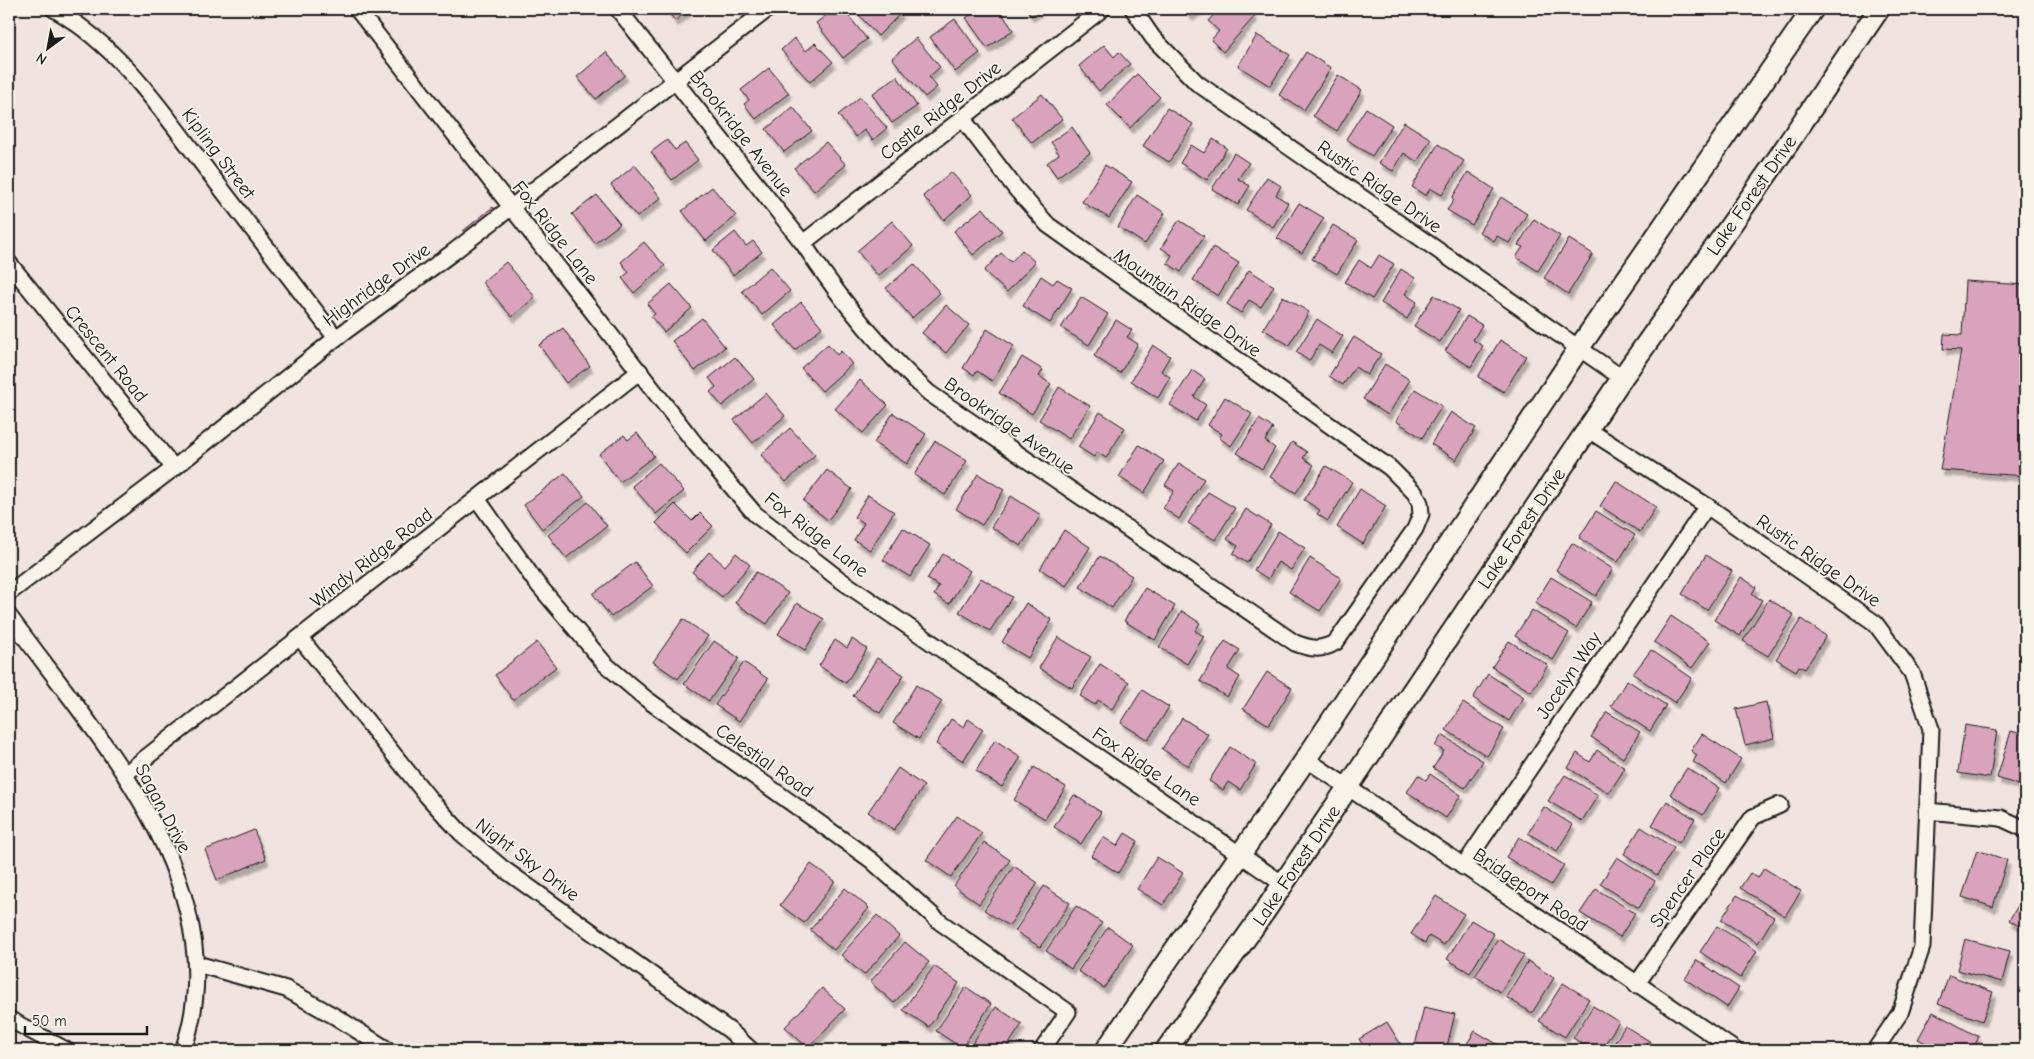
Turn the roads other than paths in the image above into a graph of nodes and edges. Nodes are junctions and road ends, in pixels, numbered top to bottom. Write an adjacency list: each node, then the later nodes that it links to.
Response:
1 (54, 9): 14 (street, Kipling Street)
2 (357, 9): 11 (street, Fox Ridge Lane)
3 (618, 9): 9 (street, Brookridge Avenue)
4 (768, 9): 9 (street, Highridge Drive)
5 (1102, 9): 10 (street, Castle Ridge Drive)
6 (1133, 9): 15 (street, Rustic Ridge Drive)
7 (1813, 9): 15 (main road)
8 (1879, 9): 17 (main road, Lake Forest Drive)
9 (674, 80): 11 (street, Highridge Drive); 12 (street, Brookridge Avenue)
10 (962, 118): 12 (street, Castle Ridge Drive); 20 (street, Mountain Ridge Drive)
11 (511, 208): 14 (street, Highridge Drive); 16 (street, Fox Ridge Lane)
12 (803, 243): 20 (street, Brookridge Avenue)
13 (9, 263): 19 (street, Crescent Road)
14 (336, 338): 19 (street, Highridge Drive)
15 (1579, 348): 17 (street, Rustic Ridge Drive); 26 (main road)
16 (640, 371): 21 (street, Windy Ridge Road); 32 (street, Fox Ridge Lane)
17 (1622, 378): 18 (main road, Lake Forest Drive)
18 (1587, 429): 22 (street, Rustic Ridge Drive); 28 (main road, Lake Forest Drive)
19 (174, 468): 23 (street, Highridge Drive)
20 (1415, 493)
21 (478, 500): 25 (street, Windy Ridge Road); 42 (street, Celestial Road)
22 (1707, 506): 30 (street, Rustic Ridge Drive); 33 (street, Jocelyn Way)
23 (9, 593)
24 (9, 616): 27 (street, Sagan Drive)
25 (300, 638): 27 (street, Windy Ridge Road); 41 (street, Night Sky Drive)
26 (1306, 759): 28 (street, Bridgeport Road); 32 (main road)
27 (125, 774): 35 (street, Sagan Drive)
28 (1348, 788): 33 (street, Bridgeport Road); 34 (main road, Lake Forest Drive)
29 (1780, 805): 36 (street, Spencer Place)
30 (1927, 811): 31 (street); 46 (street, Rustic Ridge Drive)
31 (2025, 829)
32 (1241, 855): 34 (street, Fox Ridge Lane); 43 (main road)
33 (1463, 866): 36 (street, Bridgeport Road)
34 (1283, 884): 44 (main road, Lake Forest Drive)
35 (197, 964): 39 (street, Sagan Drive); 40 (street)
36 (1636, 985): 45 (street, Bridgeport Road)
37 (9, 1019): 38 (street)
38 (66, 1050)
39 (184, 1050)
40 (388, 1050)
41 (751, 1050)
42 (1042, 1050)
43 (1106, 1050)
44 (1166, 1050)
45 (1735, 1050)
46 (1875, 1050)

